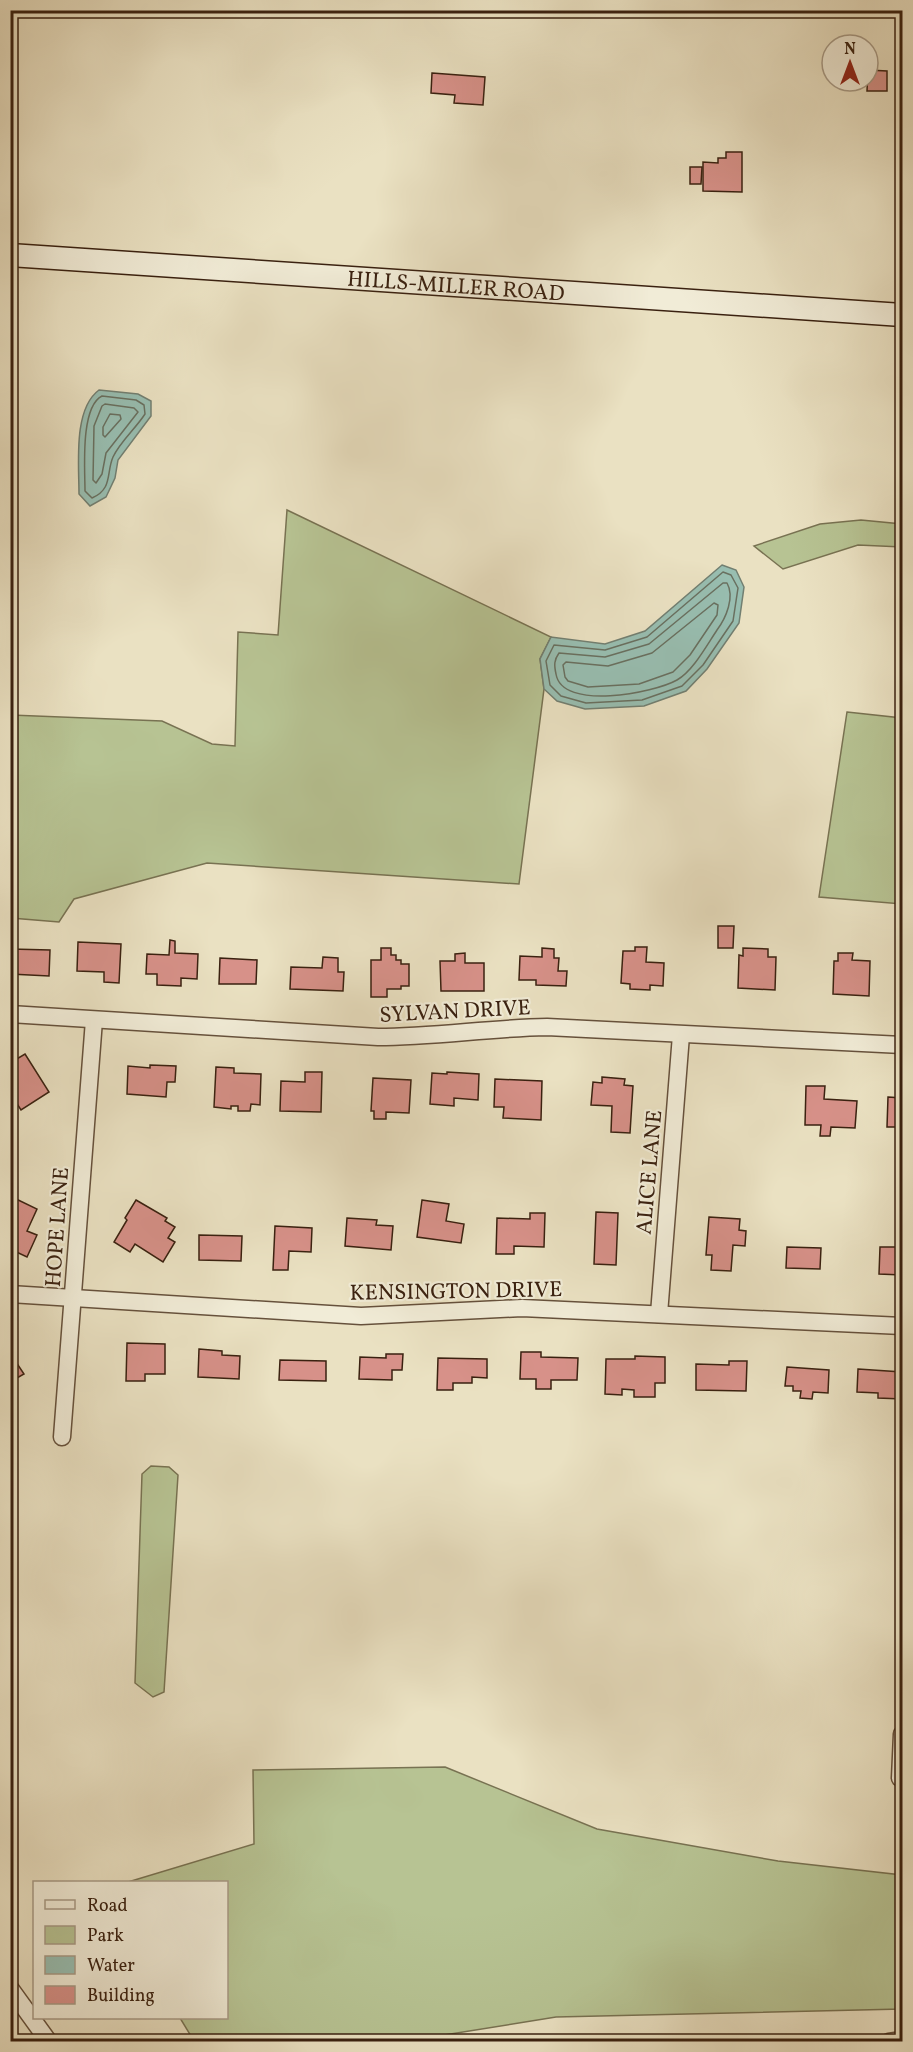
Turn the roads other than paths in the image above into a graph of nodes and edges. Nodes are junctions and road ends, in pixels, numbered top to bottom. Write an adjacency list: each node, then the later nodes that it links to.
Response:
1 (10, 255): 2 (street, HILLS-MILLER ROAD)
2 (903, 315)
3 (10, 1014): 4 (street, SYLVAN DRIVE)
4 (94, 1020): 5 (street, SYLVAN DRIVE); 8 (street, HOPE LANE)
5 (681, 1035): 6 (street, SYLVAN DRIVE); 9 (street, ALICE LANE)
6 (903, 1045)
7 (10, 1294): 8 (street, KENSINGTON DRIVE)
8 (73, 1299): 9 (street, KENSINGTON DRIVE); 11 (street, HOPE LANE)
9 (659, 1314): 10 (street, KENSINGTON DRIVE)
10 (903, 1326)
11 (62, 1437)
12 (903, 1734): 13 (street)
13 (901, 1778)
14 (10, 1989): 16 (street)
15 (903, 2040): 17 (street)
16 (49, 2042)
17 (889, 2042)

